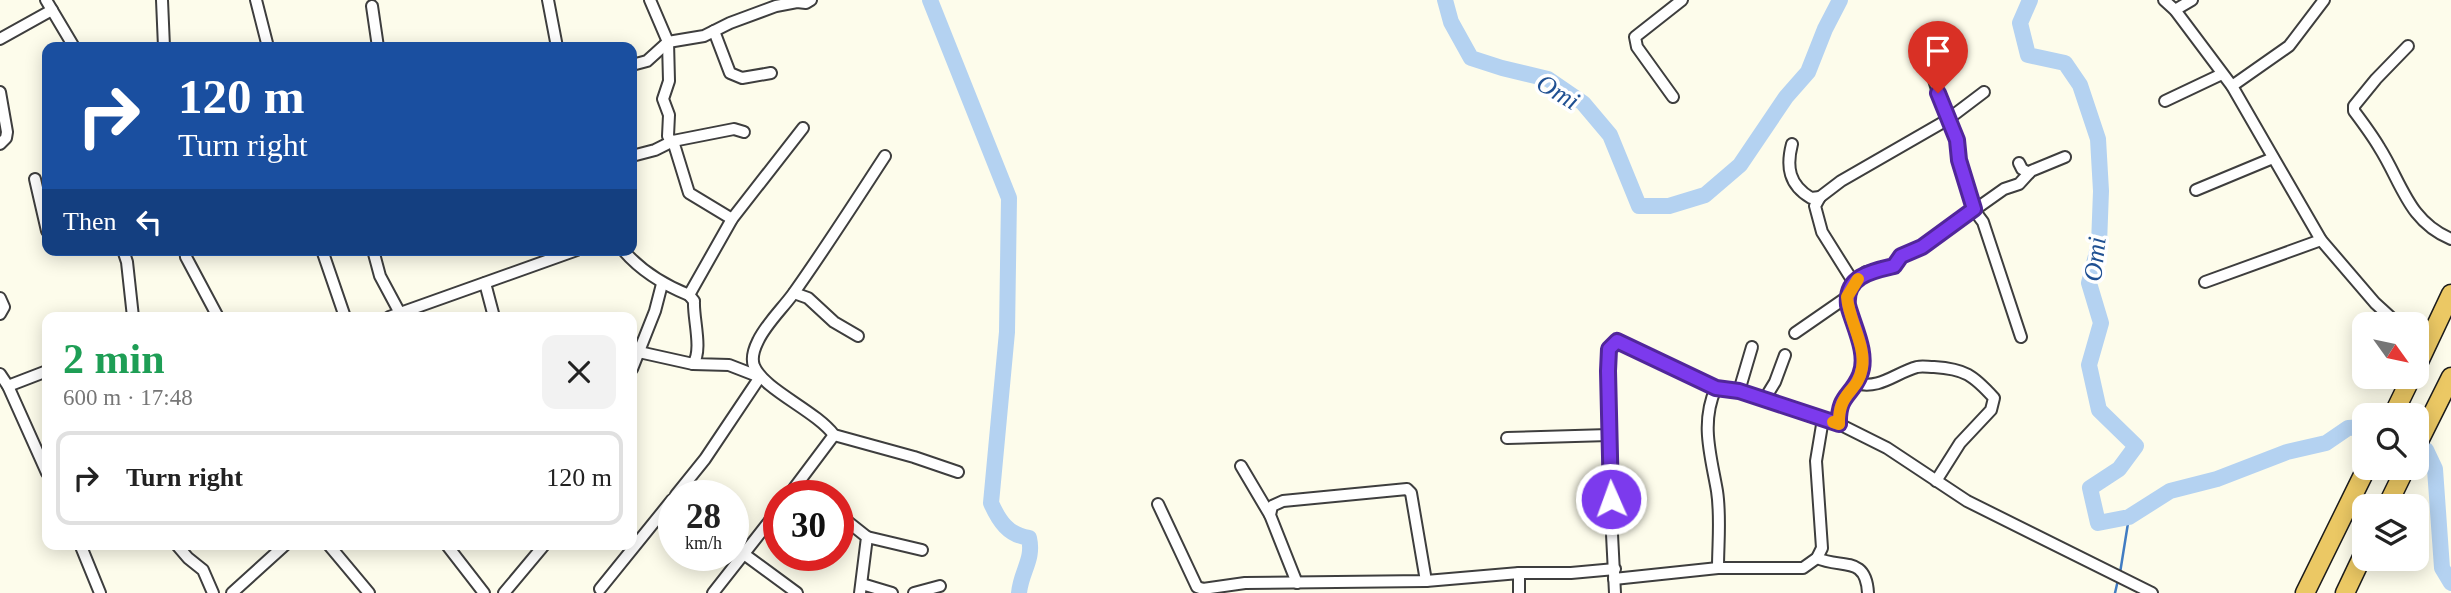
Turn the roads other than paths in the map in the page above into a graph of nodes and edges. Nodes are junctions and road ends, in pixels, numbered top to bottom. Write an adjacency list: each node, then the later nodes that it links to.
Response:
1 (162, 0): 17 (street)
2 (256, 0): 18 (street)
3 (548, 0): 20 (street)
4 (650, 0): 21 (street)
5 (811, 0): 13 (street)
6 (2164, 0): 12 (street)
7 (2192, 0): 12 (street)
8 (2324, 0): 26 (street)
9 (1678, 2): 29 (street)
10 (49, 5): 15 (street); 16 (street)
11 (372, 6): 19 (street)
12 (2175, 10): 25 (street)
13 (714, 31): 21 (street); 24 (street)
14 (1920, 37): 31 (street)
15 (0, 38)
16 (71, 42)
17 (164, 42)
18 (267, 42)
19 (377, 42)
20 (556, 42)
21 (668, 42): 23 (street); 36 (street)
22 (2408, 46): 48 (street)
23 (637, 64)
24 (771, 73)
25 (2222, 74): 26 (street); 30 (street)
26 (2232, 86): 39 (street)
27 (0, 92): 34 (street)
28 (1984, 92): 31 (street)
29 (1673, 97)
30 (2165, 100)
31 (1947, 120): 44 (street); 46 (street)
32 (803, 128): 47 (street)
33 (744, 132): 47 (street)
34 (0, 144)
35 (1792, 144): 44 (street)
36 (637, 155)
37 (886, 156): 60 (street)
38 (2065, 157): 41 (street)
39 (2273, 158): 43 (street); 49 (street)
40 (2019, 163): 41 (street)
41 (2029, 173): 46 (street)
42 (35, 179): 45 (street)
43 (2196, 190)
44 (1820, 197): 58 (street)
45 (42, 209)
46 (1974, 209): 58 (street); 76 (street)
47 (732, 219): 62 (street)
48 (2451, 239)
49 (2321, 240): 56 (street); 71 (street)
50 (125, 256): 65 (street)
51 (186, 256): 66 (street)
52 (324, 256): 67 (street)
53 (375, 256): 68 (street)
54 (560, 256): 57 (street)
55 (628, 256): 59 (street)
56 (2205, 282)
57 (485, 283): 69 (street); 70 (street)
58 (1854, 283): 63 (street)
59 (662, 284): 62 (street); 78 (street)
60 (793, 293): 75 (street); 84 (street)
61 (2451, 294): 73 (highway)
62 (688, 295): 81 (street)
63 (1847, 297): 74 (street); 86 (street)
64 (0, 298): 72 (street)
65 (132, 312)
66 (215, 312)
67 (343, 312)
68 (400, 312)
69 (410, 312)
70 (494, 312)
71 (2385, 312)
72 (0, 314)
73 (2429, 331)
74 (1795, 333)
75 (858, 336)
76 (2021, 337)
77 (1752, 347): 89 (street)
78 (639, 352): 80 (street); 81 (street)
79 (1785, 355): 90 (street)
80 (637, 357)
81 (694, 364): 84 (street)
82 (42, 373): 87 (street)
83 (0, 374): 87 (street)
84 (760, 377): 94 (street); 100 (street)
85 (2451, 379): 92 (highway)
86 (1856, 383): 93 (street); 103 (street)
87 (8, 386): 97 (street)
88 (1716, 388): 89 (street); 95 (street); 122 (street)
89 (1739, 391): 90 (street)
90 (1765, 400): 91 (street)
91 (1823, 419): 93 (street); 121 (street)
92 (2429, 421)
93 (1839, 424): 103 (street)
94 (834, 435): 99 (street); 101 (street)
95 (1609, 435): 96 (street); 126 (street)
96 (1507, 438)
97 (42, 462)
98 (1241, 466): 105 (street)
99 (958, 472)
100 (688, 480)
101 (802, 480)
102 (2361, 480): 147 (highway)
103 (1936, 481): 146 (street)
104 (1158, 504): 132 (street)
105 (1269, 515): 127 (street); 128 (street)
106 (658, 518): 110 (street)
107 (854, 527): 109 (street)
108 (763, 529): 111 (street)
109 (867, 537): 119 (street); 130 (street)
110 (637, 544)
111 (749, 546)
112 (82, 550): 133 (street)
113 (181, 550): 134 (street)
114 (279, 550): 135 (street)
115 (333, 550): 136 (street)
116 (451, 550): 137 (street)
117 (540, 550): 138 (street)
118 (632, 550): 131 (street)
119 (922, 550)
120 (749, 558): 140 (street)
121 (1817, 558): 122 (street); 145 (street)
122 (1718, 568): 126 (street)
123 (730, 571): 139 (street)
124 (2355, 571): 148 (highway)
125 (1519, 573): 126 (street); 127 (street); 143 (street)
126 (1615, 574): 144 (street)
127 (1426, 581): 128 (street)
128 (1297, 583): 132 (street)
129 (940, 586): 142 (street)
130 (861, 588): 141 (street)
131 (600, 589)
132 (1197, 590)
133 (100, 593)
134 (212, 593)
135 (232, 593)
136 (368, 593)
137 (485, 593)
138 (504, 593)
139 (713, 593)
140 (797, 593)
141 (892, 593)
142 (914, 593)
143 (1519, 593)
144 (1615, 593)
145 (1868, 593)
146 (2152, 593)
147 (2305, 593)
148 (2345, 593)

